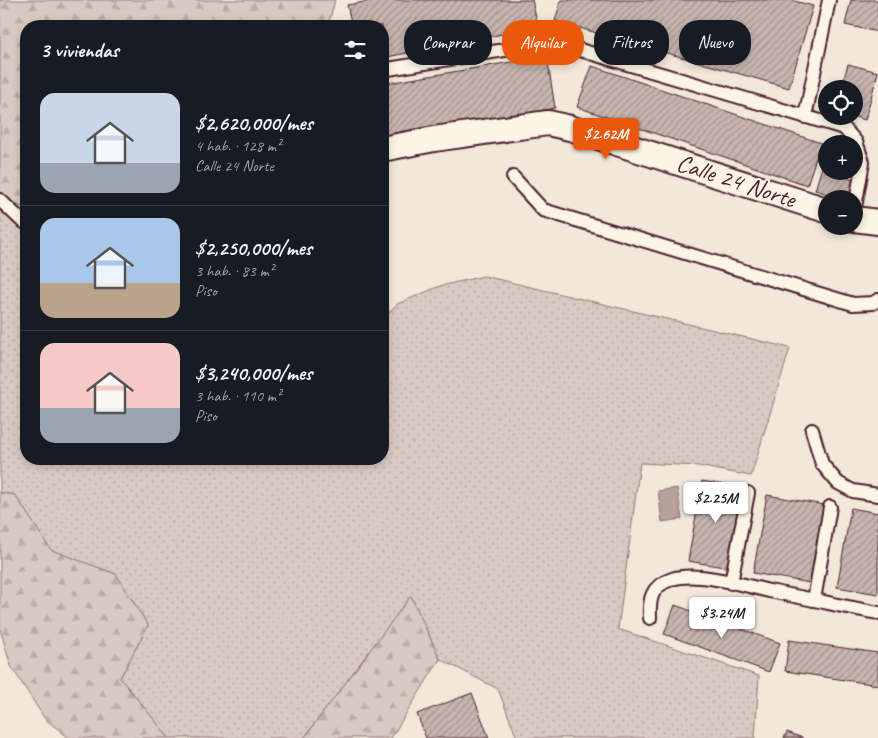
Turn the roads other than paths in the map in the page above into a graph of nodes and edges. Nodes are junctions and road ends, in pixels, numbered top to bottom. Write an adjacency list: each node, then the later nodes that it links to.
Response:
1 (829, 0): 3 (lane)
2 (389, 69): 3 (lane)
3 (805, 117): 6 (lane)
4 (389, 148): 8 (street, Calle 24 Norte)
5 (513, 177): 12 (lane)
6 (859, 190)
7 (0, 200): 9 (lane)
8 (818, 207)
9 (20, 219)
10 (863, 220): 11 (street)
11 (878, 222)
12 (878, 300)
13 (812, 430): 15 (lane)
14 (748, 493): 17 (lane)
15 (878, 495)
16 (830, 507): 18 (lane)
17 (731, 583): 18 (lane); 20 (lane)
18 (814, 600): 19 (lane)
19 (878, 613)
20 (650, 618)

